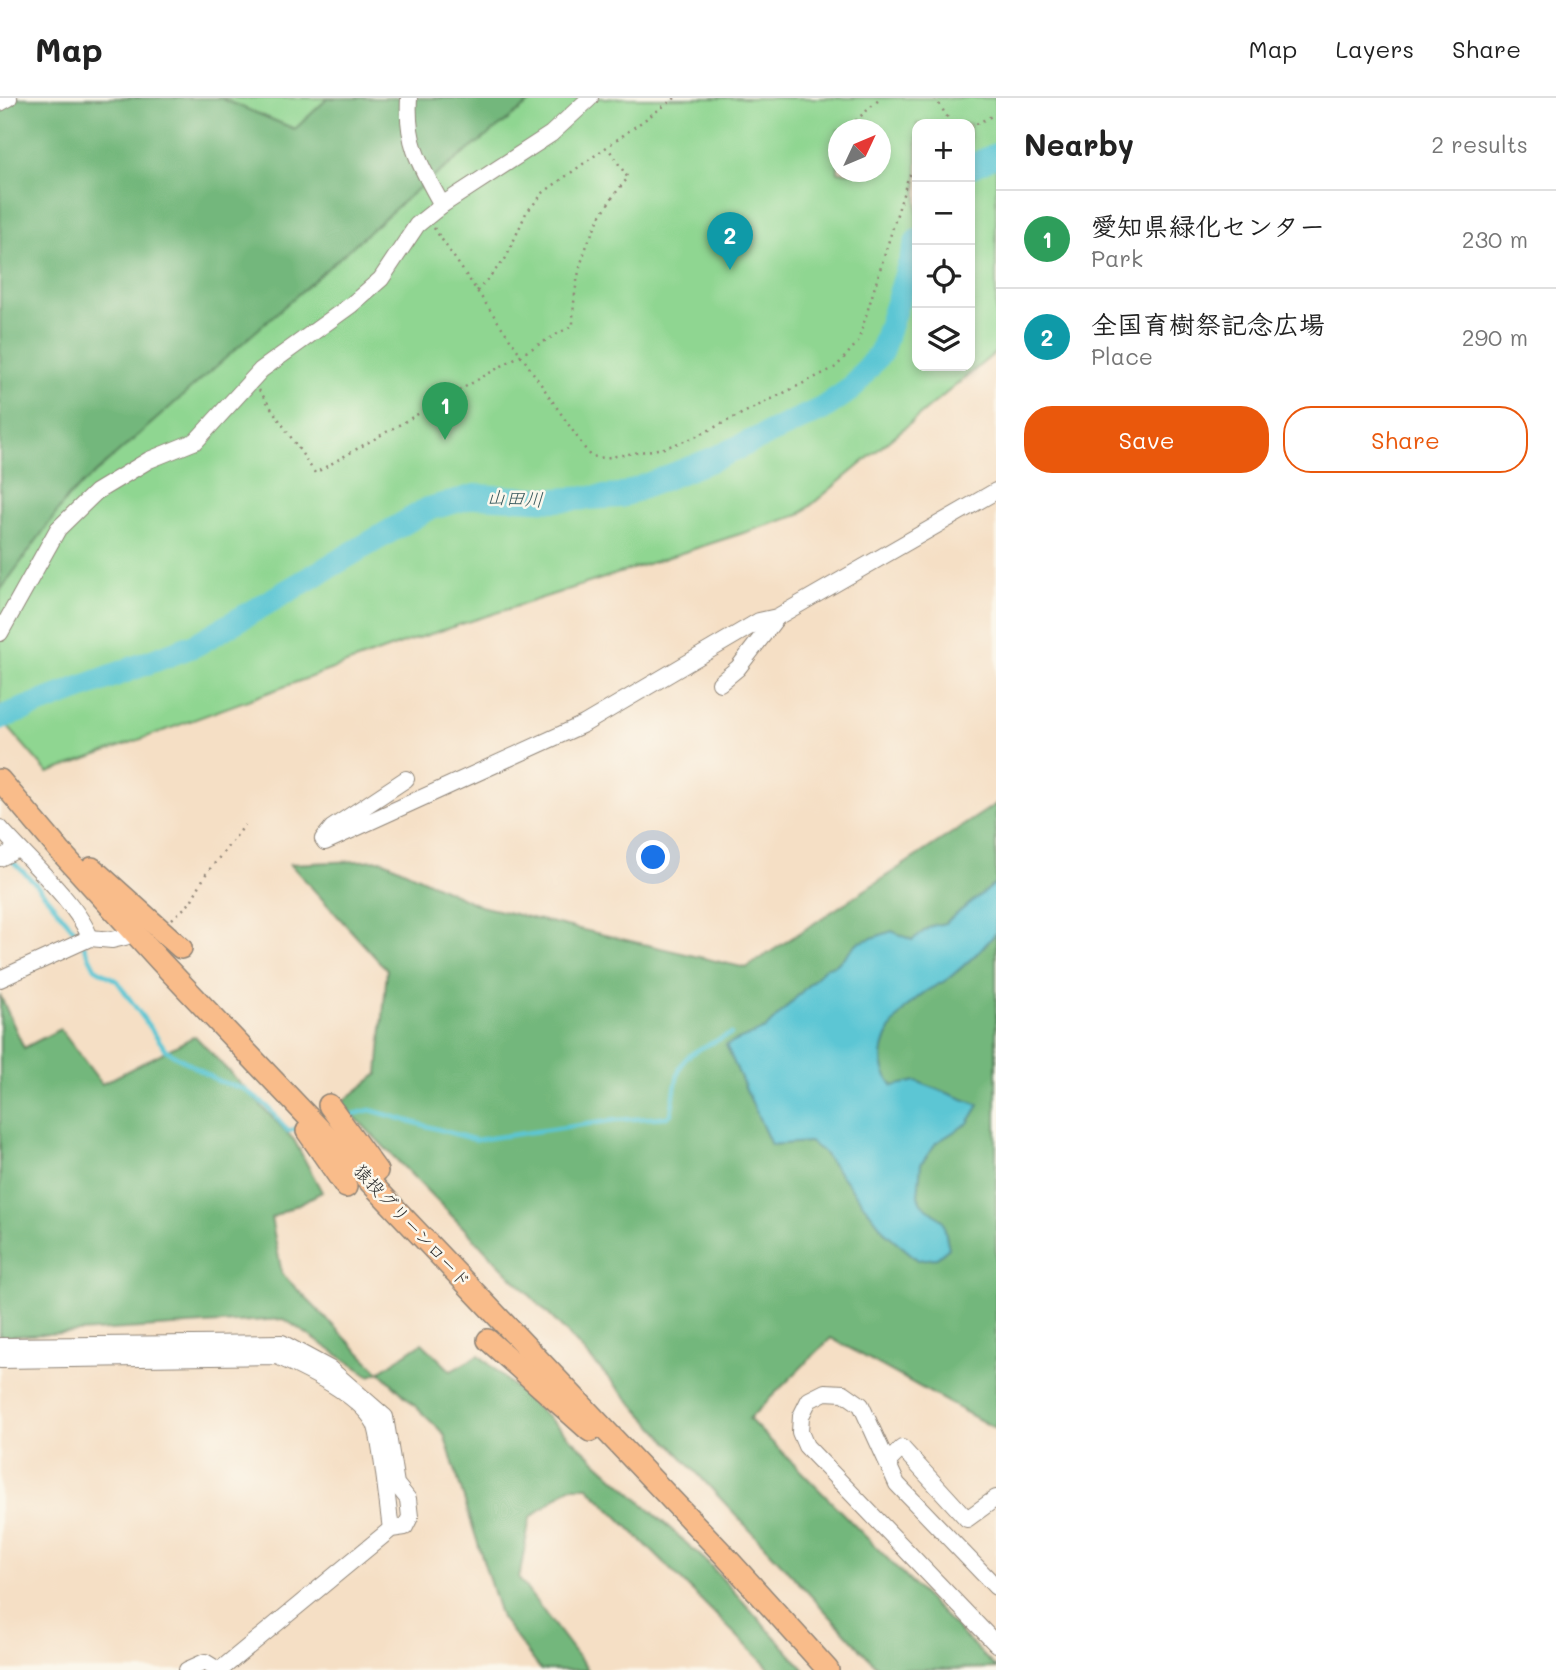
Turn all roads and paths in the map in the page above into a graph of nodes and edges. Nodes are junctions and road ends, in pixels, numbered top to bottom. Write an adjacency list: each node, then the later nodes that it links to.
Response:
1 (9, 98): 7 (street)
2 (409, 98): 14 (street)
3 (590, 98): 14 (street)
4 (675, 98): 12 (path)
5 (881, 98): 9 (path)
6 (935, 98): 10 (path)
7 (0, 103)
8 (996, 114): 11 (path)
9 (857, 119)
10 (949, 119)
11 (975, 124)
12 (608, 148): 16 (path); 17 (path)
13 (912, 172): 17 (path)
14 (442, 205): 15 (street)
15 (426, 217): 16 (path); 18 (street)
16 (477, 291): 17 (path)
17 (520, 356): 18 (path)
18 (251, 379): 21 (street)
19 (996, 491): 20 (street)
20 (777, 617): 22 (street); 23 (street)
21 (0, 633)
22 (720, 683)
23 (406, 779)
24 (6, 788): 32 (main road); 33 (main road, 猿投グリーンロード)
25 (244, 825): 29 (path)
26 (0, 828): 27 (street)
27 (18, 849): 28 (street); 31 (street)
28 (0, 858)
29 (171, 920)
30 (125, 937): 31 (street)
31 (90, 938): 34 (street)
32 (181, 948)
33 (161, 962): 36 (main road); 40 (main road, 猿投グリーンロード)
34 (0, 979)
35 (329, 1105): 40 (main road)
36 (346, 1187)
37 (488, 1340): 43 (main road)
38 (0, 1346): 44 (street)
39 (0, 1360): 44 (street)
40 (563, 1386): 43 (main road, 猿投グリーンロード)
41 (887, 1463): 42 (street); 45 (street); 46 (street)
42 (996, 1498)
43 (674, 1503): 49 (main road, 猿投グリーンロード)
44 (391, 1528): 48 (street)
45 (996, 1587)
46 (996, 1644)
47 (187, 1670): 48 (street)
48 (219, 1670)
49 (828, 1670)

